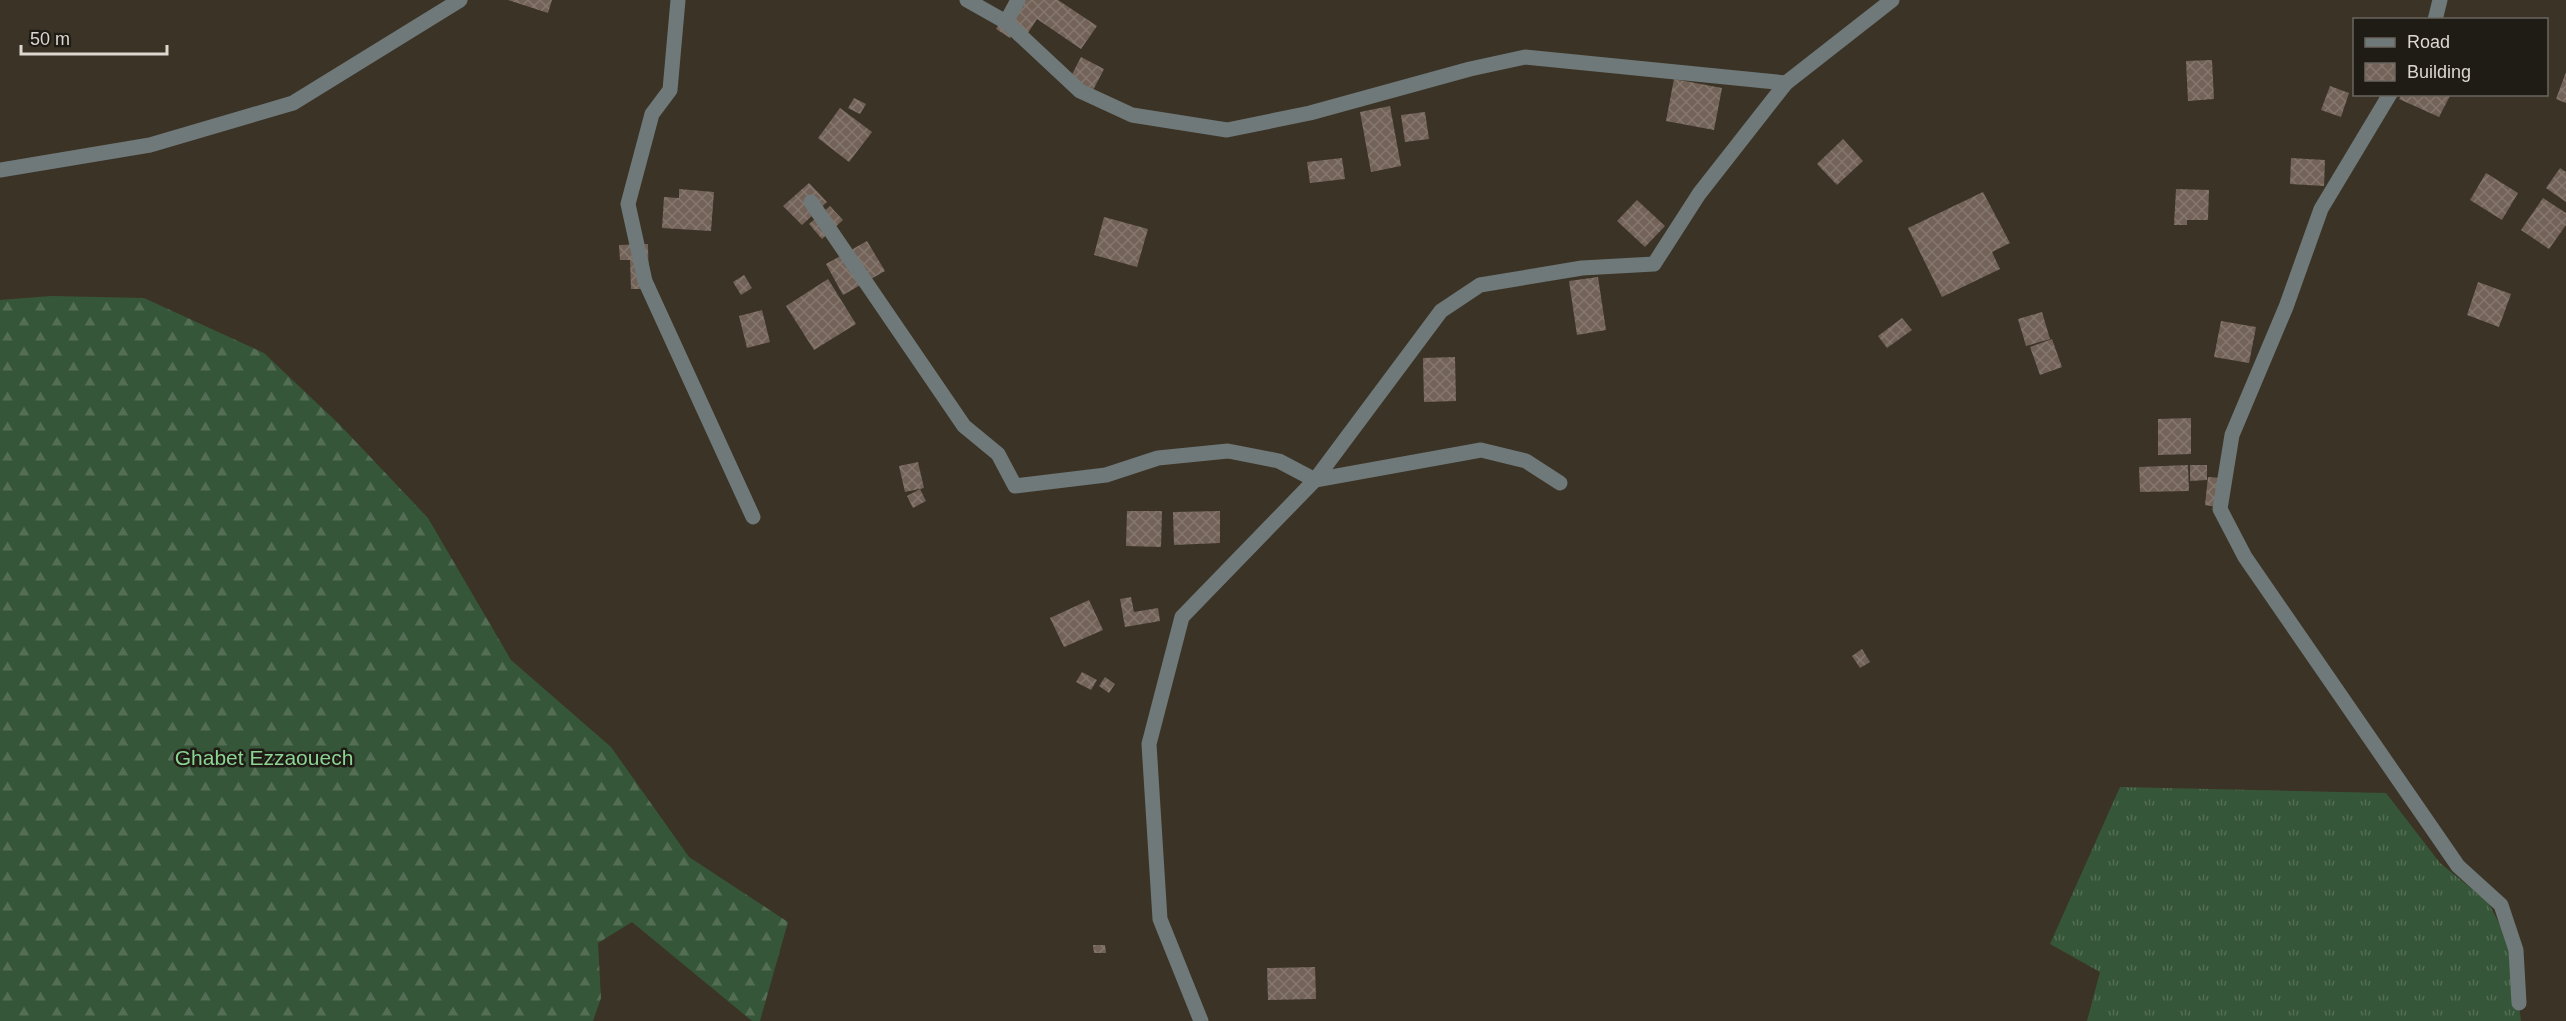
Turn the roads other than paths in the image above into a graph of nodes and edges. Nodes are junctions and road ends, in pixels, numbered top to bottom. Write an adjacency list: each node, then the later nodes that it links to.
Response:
1 (460, 0): 11 (street)
2 (678, 0): 15 (street)
3 (967, 0): 8 (street)
4 (1018, 0): 8 (street)
5 (1892, 0): 9 (street)
6 (2440, 0): 7 (street)
7 (2436, 18)
8 (1006, 22): 9 (street)
9 (1786, 83): 13 (street)
10 (2389, 96): 16 (street)
11 (0, 170)
12 (811, 202): 13 (street)
13 (1315, 480): 14 (street); 17 (street)
14 (1560, 483)
15 (753, 517)
16 (2519, 1003)
17 (1201, 1021)

